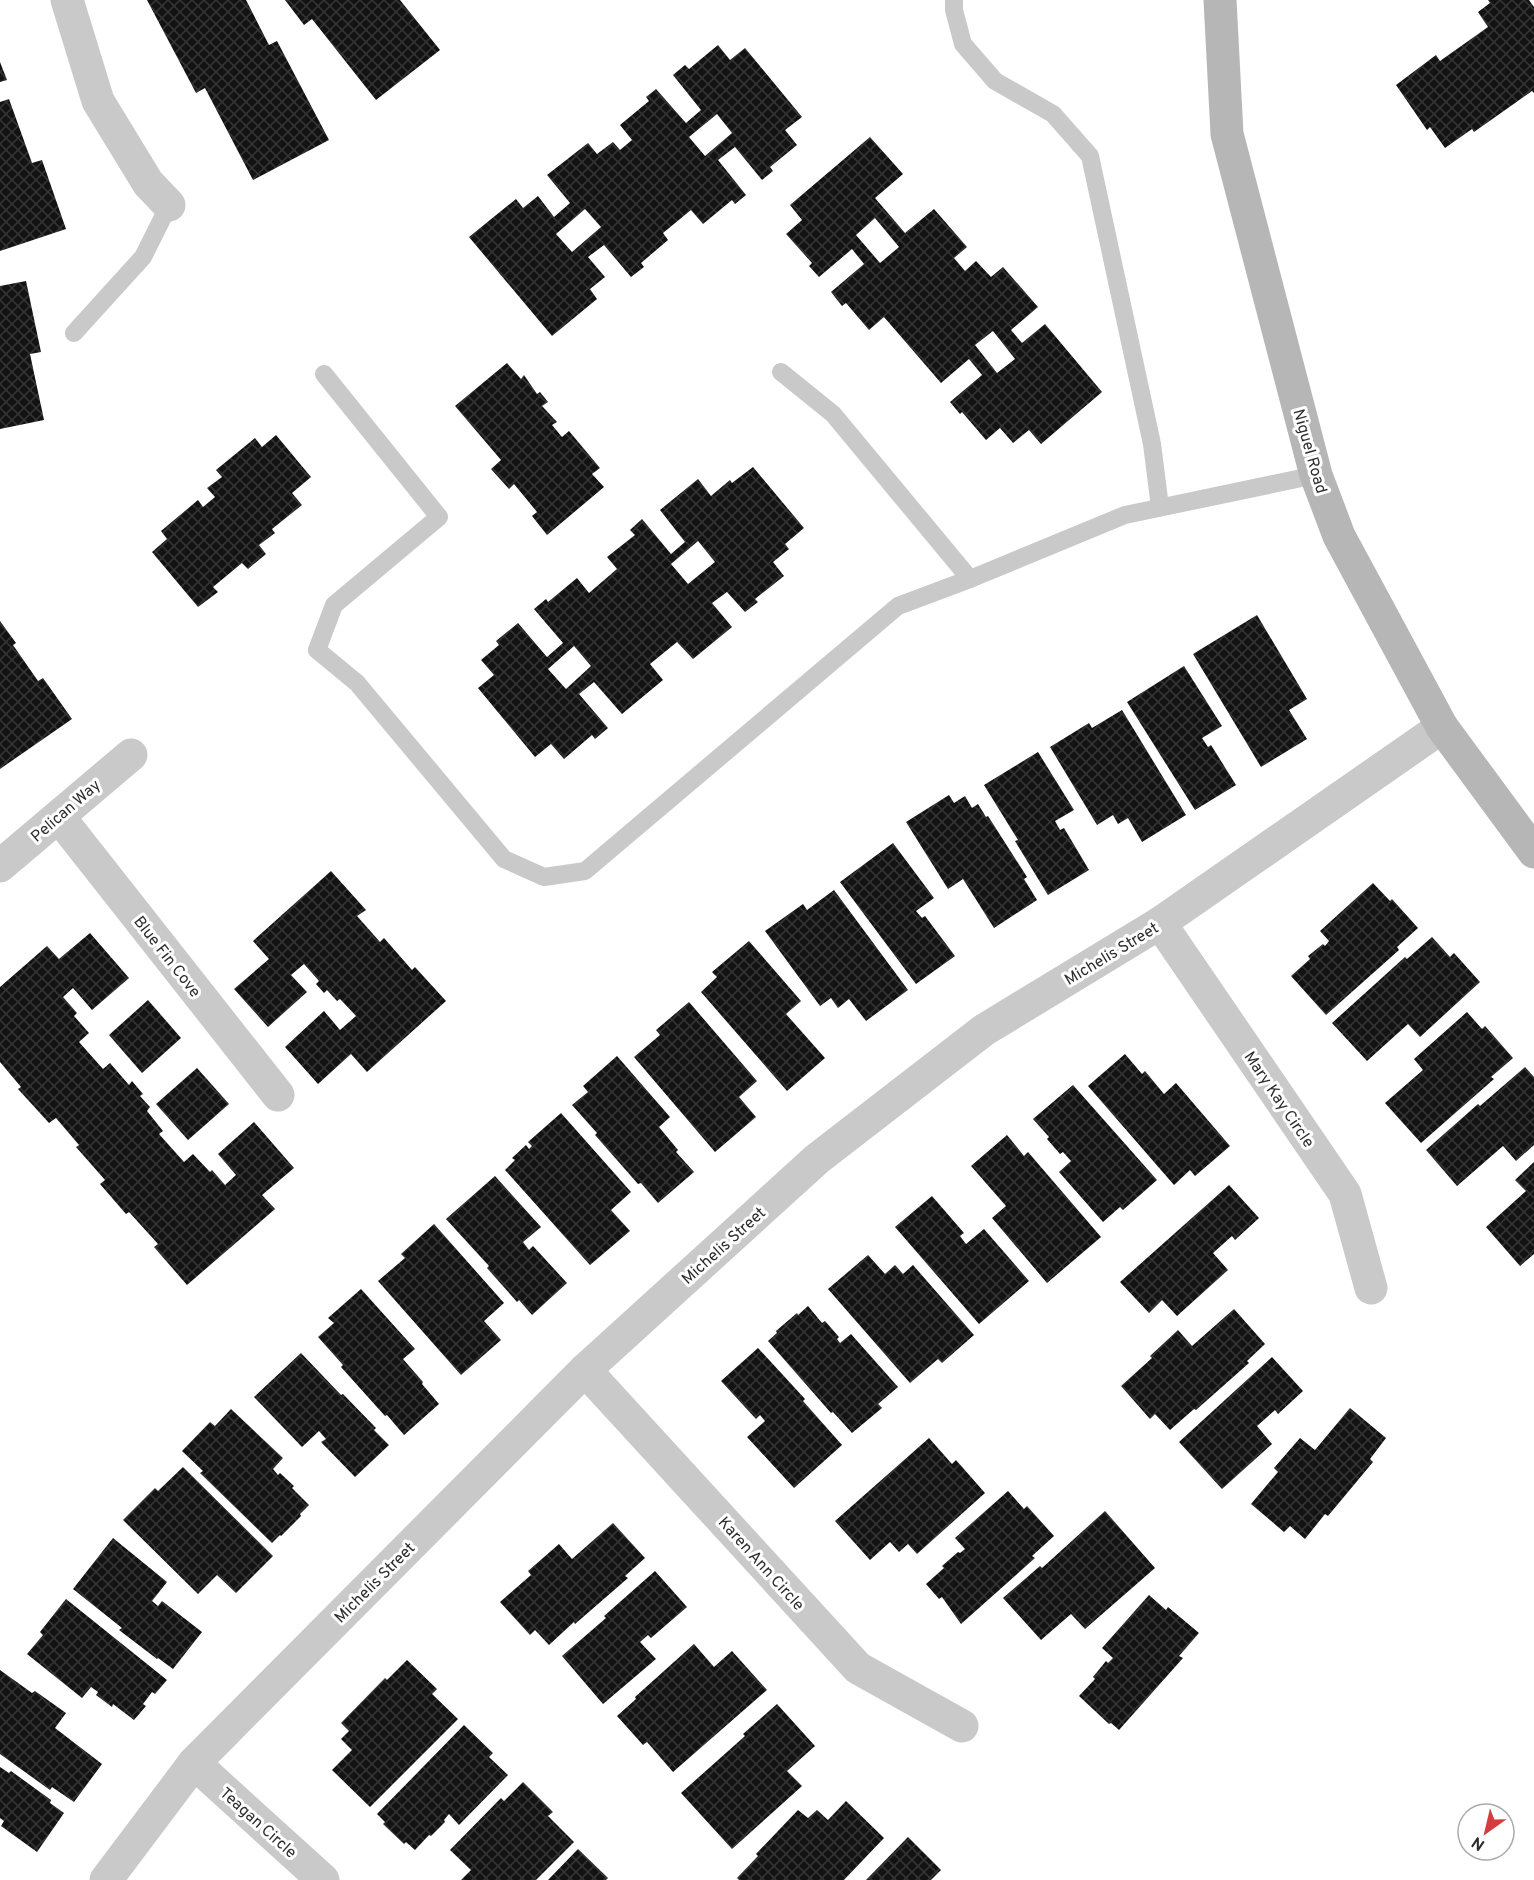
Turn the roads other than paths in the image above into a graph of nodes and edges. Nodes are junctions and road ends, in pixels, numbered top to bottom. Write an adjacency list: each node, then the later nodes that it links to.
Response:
1 (67, 0): 4 (street)
2 (954, 0): 9 (lane)
3 (1220, 0): 8 (main road, Niguel Road)
4 (169, 205): 5 (lane)
5 (74, 333)
6 (781, 372): 10 (lane)
7 (324, 374): 10 (lane)
8 (1316, 475): 9 (lane); 11 (main road, Niguel Road)
9 (1160, 507): 10 (lane)
10 (970, 579)
11 (1442, 728): 14 (main road, Niguel Road); 16 (street, Michelis Street)
12 (130, 754): 13 (street, Pelican Way)
13 (59, 817): 15 (street, Pelican Way); 17 (street, Blue Fin Cove)
14 (1534, 852)
15 (0, 866)
16 (1160, 923): 18 (street, Mary Kay Circle); 19 (street, Michelis Street)
17 (278, 1095)
18 (1371, 1288)
19 (585, 1370): 20 (street, Karen Ann Circle); 21 (street, Michelis Street)
20 (962, 1726)
21 (194, 1763): 22 (street, Michelis Street); 23 (street, Teagan Circle)
22 (106, 1880)
23 (323, 1880)

